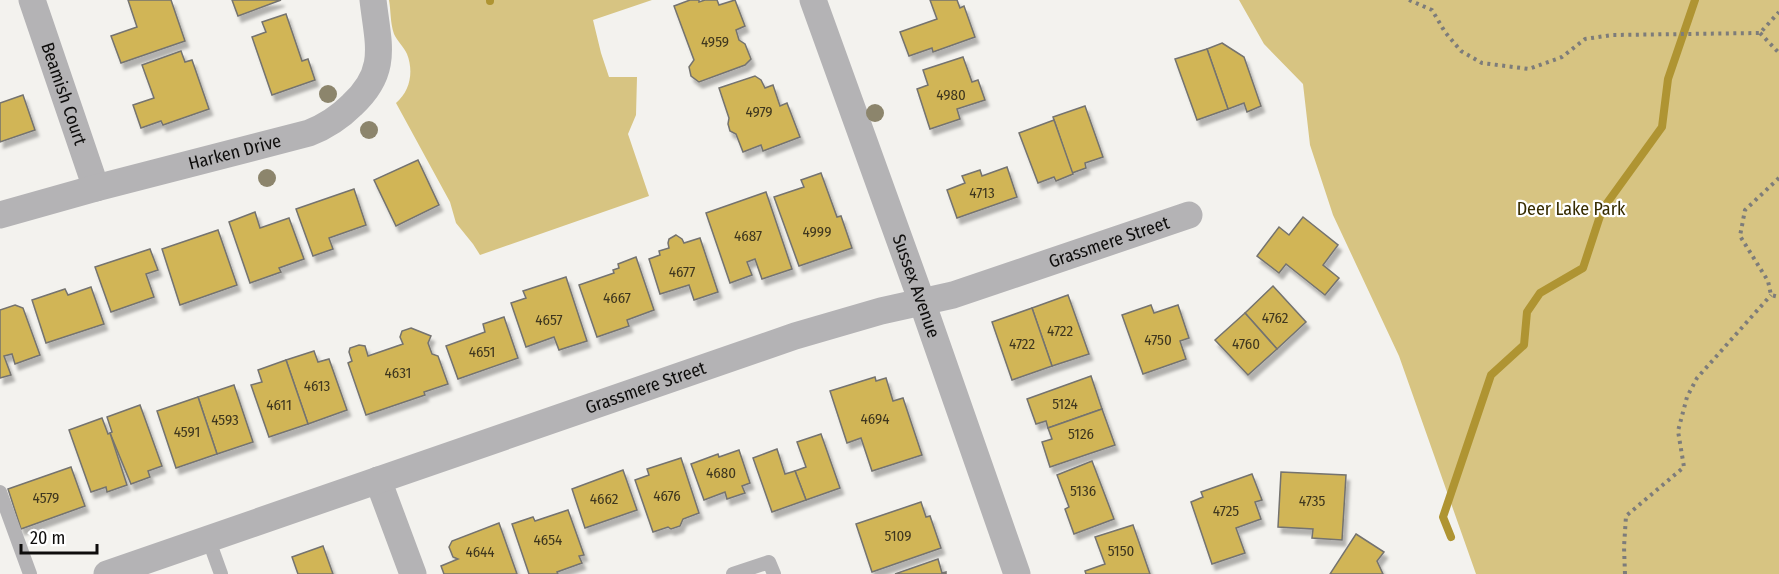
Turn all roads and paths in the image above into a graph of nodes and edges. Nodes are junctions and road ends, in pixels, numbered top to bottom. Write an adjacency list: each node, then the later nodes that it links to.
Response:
1 (32, 0): 9 (street, Beamish Court)
2 (373, 0): 9 (street, Harken Drive)
3 (813, 0): 14 (street, Sussex Avenue)
4 (1409, 0): 6 (path)
5 (1779, 12): 6 (path)
6 (1760, 33): 7 (path)
7 (1779, 52)
8 (1779, 178): 12 (path)
9 (96, 188): 10 (street, Harken Drive)
10 (0, 215)
11 (1189, 215): 14 (street, Grassmere Street)
12 (1771, 295): 13 (path); 25 (path)
13 (1779, 297)
14 (922, 302): 15 (street, Grassmere Street); 24 (street, Sussex Avenue)
15 (378, 480): 17 (street, Grassmere Street); 21 (street)
16 (0, 492): 18 (lane)
17 (208, 538): 19 (street, Grassmere Street); 20 (lane)
18 (30, 574)
19 (107, 574)
20 (221, 574)
21 (413, 574)
22 (733, 574): 23 (lane)
23 (774, 574)
24 (1017, 574)
25 (1625, 574)

